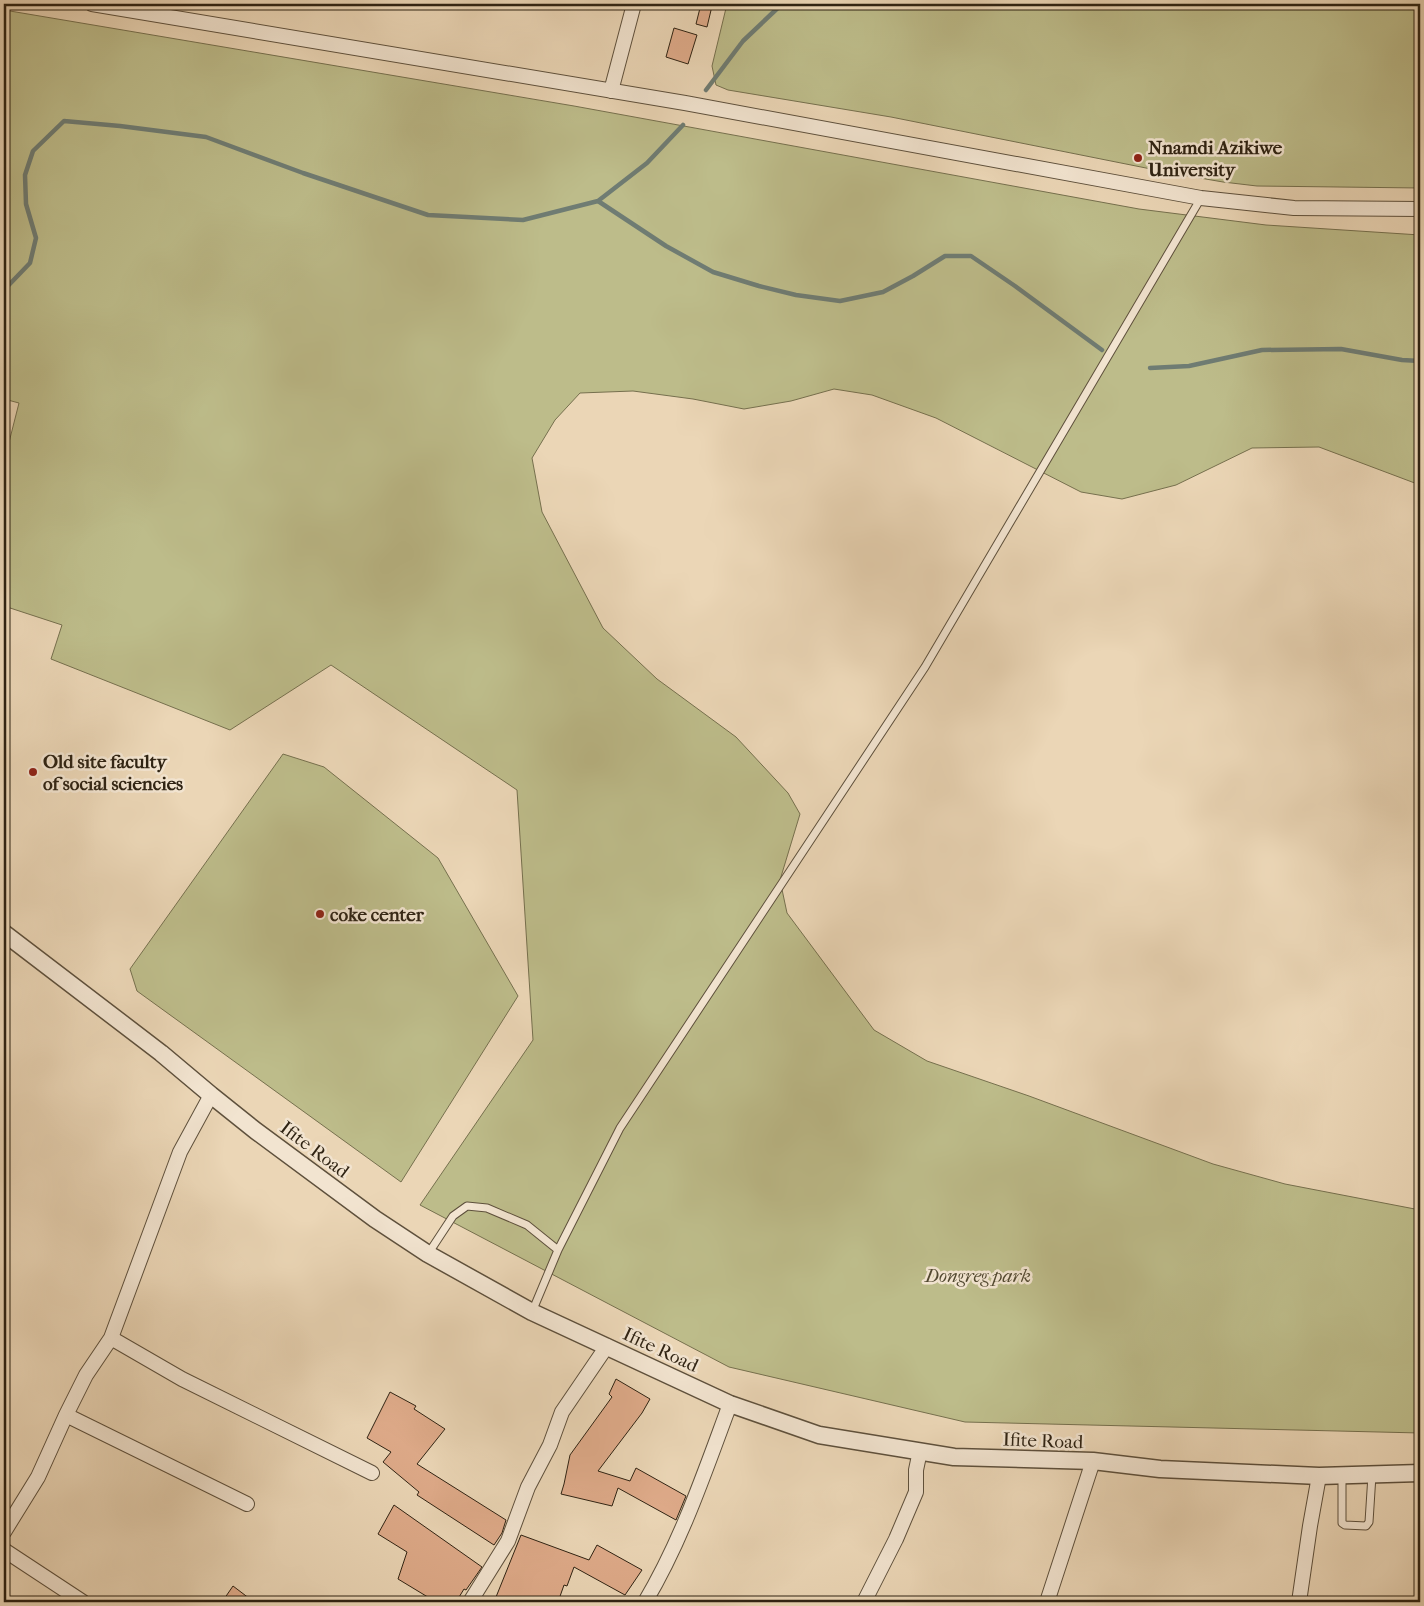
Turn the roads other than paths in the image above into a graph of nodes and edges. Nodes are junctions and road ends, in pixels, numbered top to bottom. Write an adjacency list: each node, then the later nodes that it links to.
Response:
1 (92, 4): 3 (street)
2 (634, 4): 3 (street)
3 (611, 91): 4 (street)
4 (1202, 198): 5 (street); 8 (lane)
5 (1420, 209)
6 (4, 933): 7 (street, Ifite Road)
7 (211, 1095): 9 (street, Ifite Road); 11 (street)
8 (558, 1250): 9 (lane); 10 (lane)
9 (428, 1254): 10 (street, Ifite Road)
10 (532, 1312): 12 (street, Ifite Road)
11 (111, 1338): 14 (street); 17 (street)
12 (607, 1346): 13 (street, Ifite Road); 26 (street)
13 (730, 1404): 15 (street, Ifite Road); 27 (street)
14 (66, 1415): 22 (street); 23 (street)
15 (920, 1451): 16 (street, Ifite Road); 28 (street)
16 (1093, 1461): 21 (street, Ifite Road); 29 (street)
17 (372, 1473)
18 (1420, 1473): 19 (street, Ifite Road)
19 (1372, 1474): 20 (street, Ifite Road); 20 (lane)
20 (1342, 1475): 21 (street, Ifite Road)
21 (1319, 1476): 30 (street)
22 (247, 1504)
23 (5, 1525)
24 (4, 1550): 25 (street)
25 (83, 1602)
26 (470, 1602)
27 (645, 1602)
28 (864, 1602)
29 (1047, 1602)
30 (1299, 1602)

